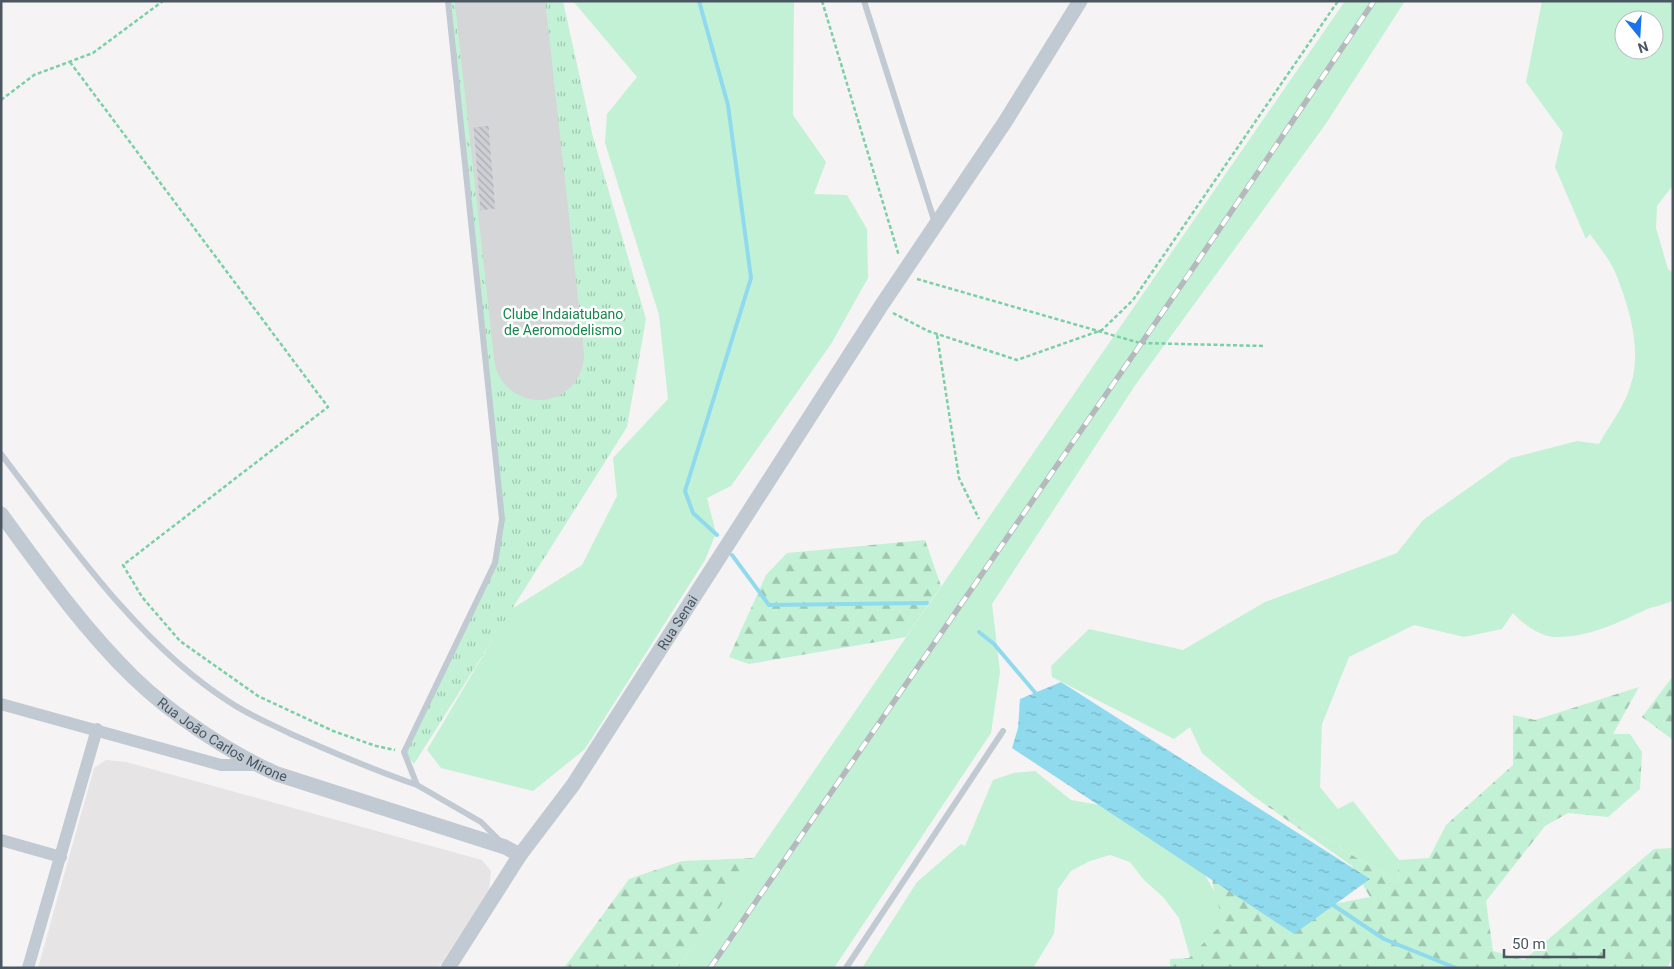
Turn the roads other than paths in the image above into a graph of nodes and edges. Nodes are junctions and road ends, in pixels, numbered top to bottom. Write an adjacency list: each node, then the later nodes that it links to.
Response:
1 (448, 1): 11 (lane)
2 (864, 1): 4 (lane)
3 (1080, 1): 4 (street, Rua Senai)
4 (936, 226): 14 (street, Rua Senai)
5 (1, 454): 11 (lane)
6 (1, 514): 10 (street, Rua João Carlos Mirone)
7 (1, 704): 8 (street)
8 (97, 729): 10 (street); 15 (street)
9 (1003, 731): 18 (lane)
10 (259, 766): 13 (street, Rua João Carlos Mirone)
11 (417, 785): 13 (lane)
12 (1, 840): 15 (street)
13 (505, 847): 14 (street, Rua João Carlos Mirone)
14 (520, 855): 17 (street, Rua Senai)
15 (61, 857): 16 (street)
16 (28, 968)
17 (448, 968)
18 (846, 968)

